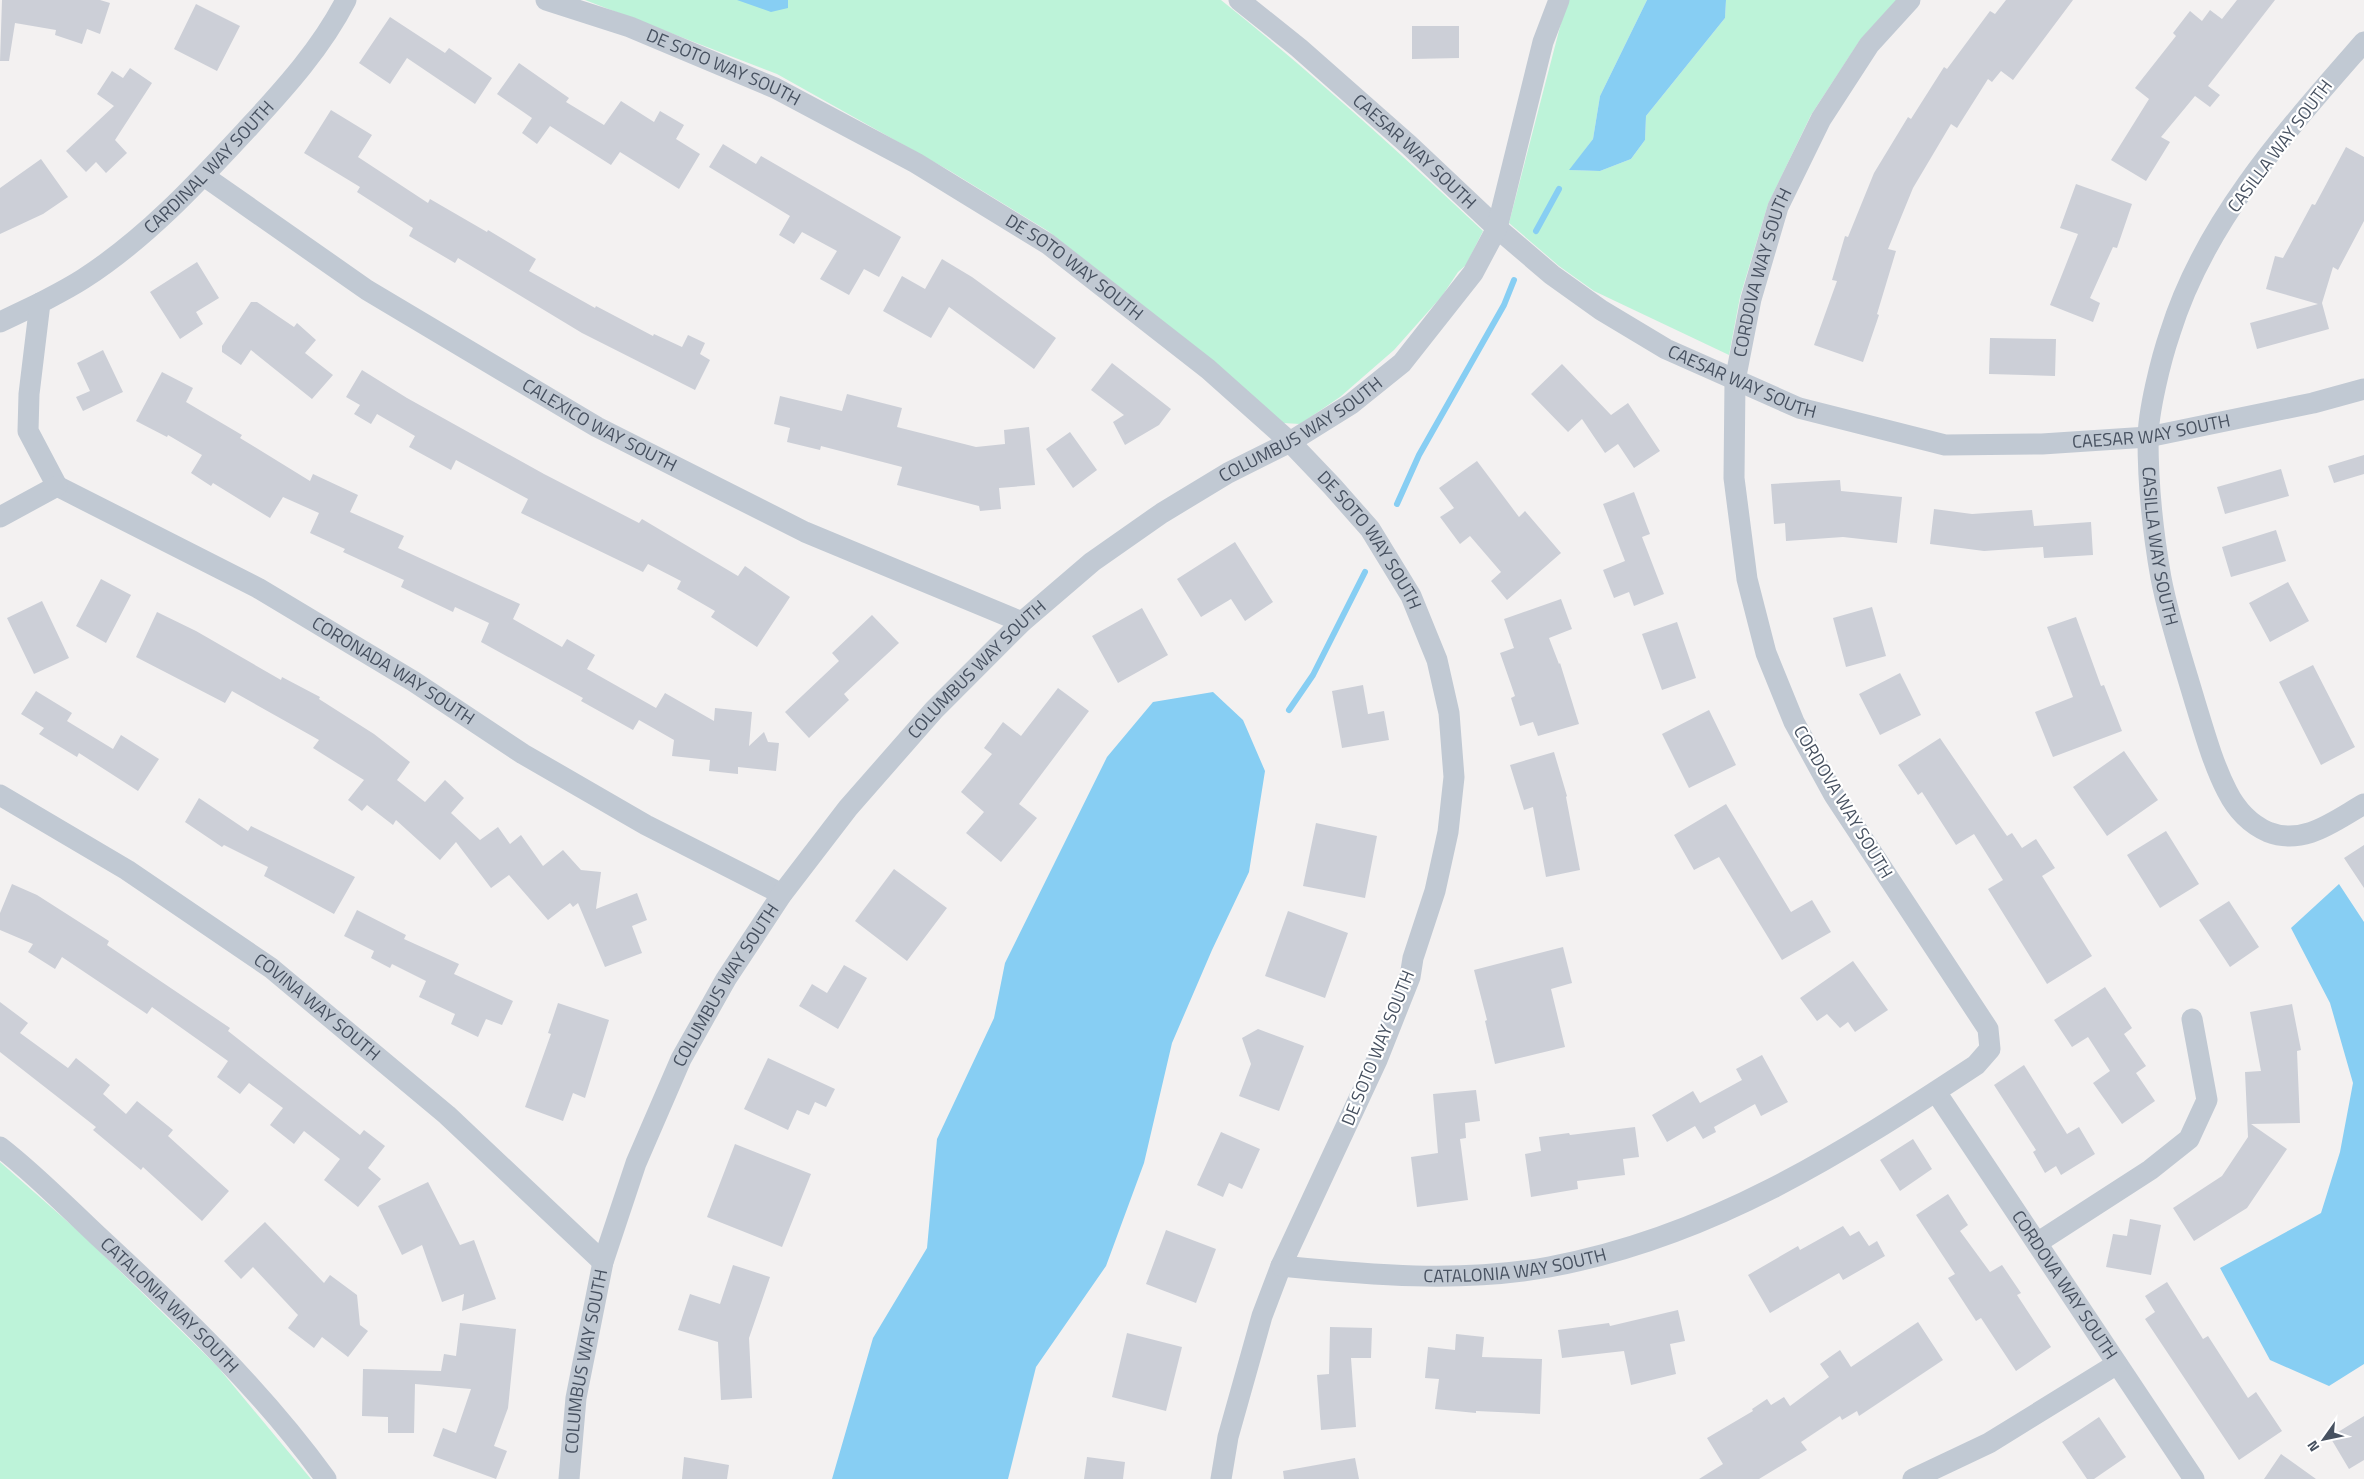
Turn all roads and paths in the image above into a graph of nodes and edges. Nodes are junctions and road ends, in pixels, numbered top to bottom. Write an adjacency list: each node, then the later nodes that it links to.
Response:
1 (346, 0): 7 (street, CARDINAL WAY SOUTH)
2 (546, 0): 14 (street, DE SOTO WAY SOUTH)
3 (1239, 0): 8 (street, CAESAR WAY SOUTH)
4 (1559, 0): 8 (street, COLUMBUS WAY SOUTH)
5 (1910, 0): 11 (street, CORDOVA WAY SOUTH)
6 (2364, 42): 13 (street, CASILLA WAY SOUTH)
7 (204, 176): 9 (street, CARDINAL WAY SOUTH); 17 (street, CALEXICO WAY SOUTH)
8 (1497, 228): 11 (street, CAESAR WAY SOUTH); 14 (street, COLUMBUS WAY SOUTH)
9 (40, 303): 10 (street, CARDINAL WAY SOUTH); 15 (street)
10 (0, 322)
11 (1735, 381): 13 (street, CAESAR WAY SOUTH); 22 (street, CORDOVA WAY SOUTH)
12 (2364, 389): 13 (street, CAESAR WAY SOUTH)
13 (2148, 437): 19 (street, CASILLA WAY SOUTH)
14 (1290, 442): 17 (street, COLUMBUS WAY SOUTH); 27 (street, DE SOTO WAY SOUTH)
15 (57, 486): 16 (street); 20 (street, CORONADA WAY SOUTH)
16 (0, 517)
17 (1022, 622): 20 (street, COLUMBUS WAY SOUTH)
18 (0, 795): 26 (street, COVINA WAY SOUTH)
19 (2364, 804)
20 (782, 894): 26 (street, COLUMBUS WAY SOUTH)
21 (2192, 1019): 25 (street)
22 (1936, 1092): 24 (street, CORDOVA WAY SOUTH); 25 (street, CORDOVA WAY SOUTH)
23 (0, 1147): 29 (street, CATALONIA WAY SOUTH)
24 (1740, 1206): 27 (street, CATALONIA WAY SOUTH)
25 (2037, 1243): 28 (street, CORDOVA WAY SOUTH)
26 (603, 1262): 30 (street, COLUMBUS WAY SOUTH)
27 (1281, 1266): 31 (street, DE SOTO WAY SOUTH)
28 (2117, 1364): 32 (street); 33 (street, CORDOVA WAY SOUTH)
29 (326, 1479)
30 (570, 1479)
31 (1221, 1479)
32 (1913, 1479)
33 (2194, 1479)

